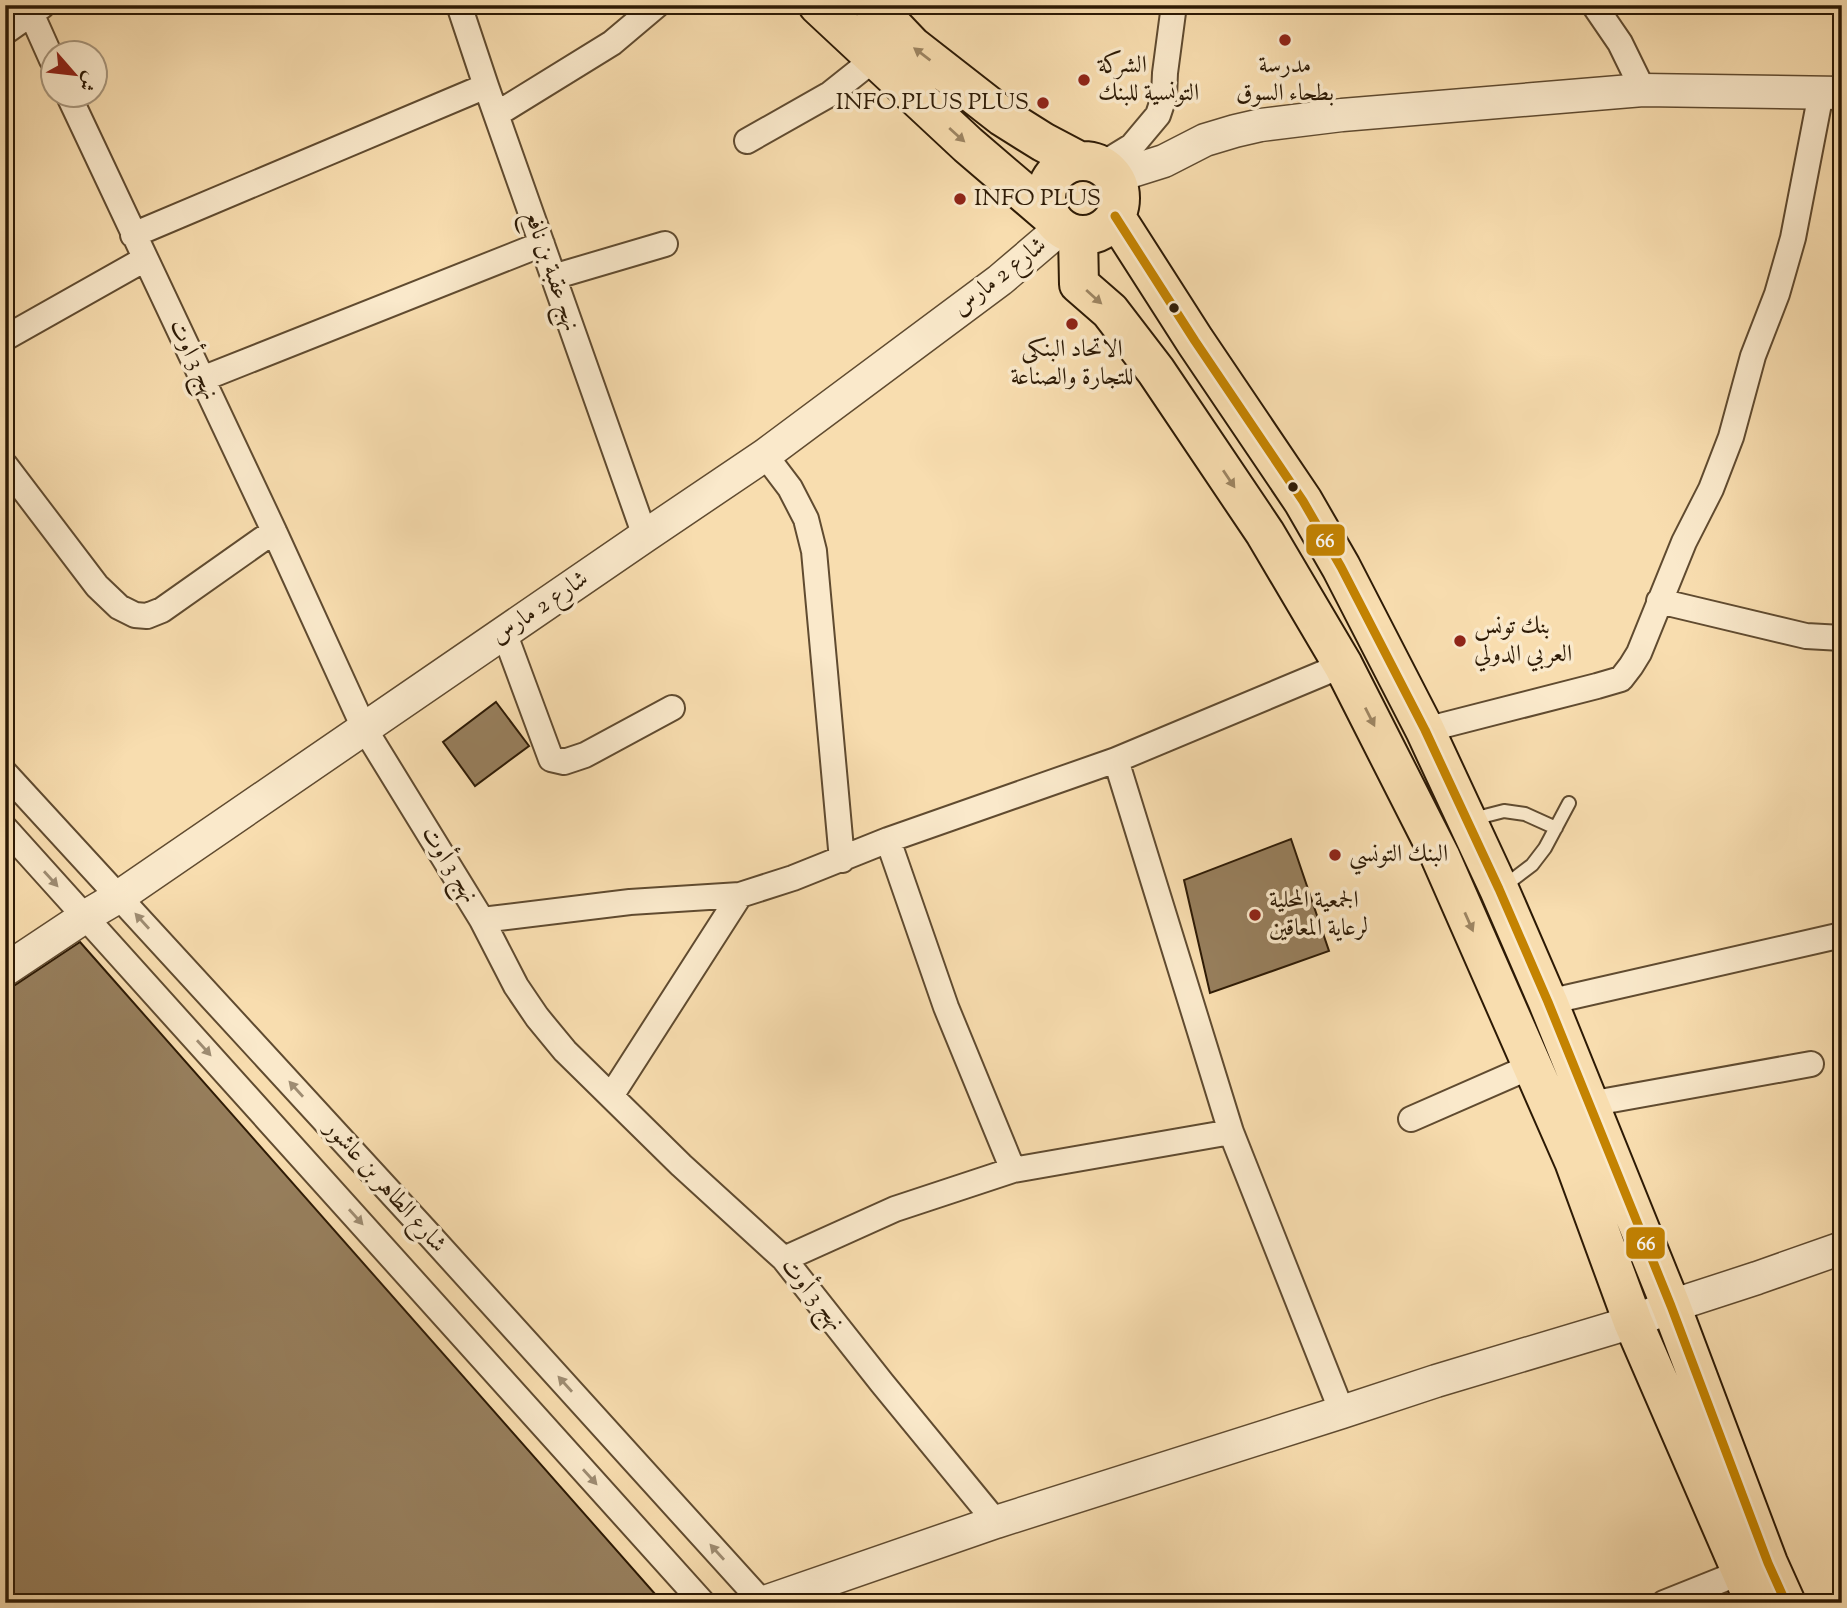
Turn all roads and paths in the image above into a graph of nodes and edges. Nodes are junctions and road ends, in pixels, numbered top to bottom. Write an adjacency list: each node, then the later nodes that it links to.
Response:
1 (459, 5): 11 (street, نهج عقبة بن نافع)
2 (657, 5): 15 (street)
3 (818, 5): 10 (highway)
4 (873, 5): 17 (highway, one-way to 4)
5 (1174, 5): 17 (street)
6 (1594, 5): 12 (street)
7 (37, 9): 8 (street); 9 (street)
8 (5, 32)
9 (46, 38)
10 (874, 59): 16 (street); 18 (highway, one-way to 18)
11 (486, 86): 15 (street, نهج عقبة بن نافع); 19 (street)
12 (1643, 90): 13 (street); 17 (street)
13 (1831, 93): 30 (street)
14 (74, 108): 19 (street, نهج 3 أوت)
15 (497, 114): 20 (street, نهج عقبة بن نافع)
16 (747, 141)
17 (1106, 183): 18 (highway); 18 (highway); 36 (highway)
18 (1063, 227): 26 (street, شارع 2 مارس); 33 (highway, one-way to 33)
19 (133, 234): 22 (street, نهج 3 أوت)
20 (542, 244): 23 (street, نهج عقبة بن نافع); 25 (street)
21 (665, 244): 23 (street)
22 (145, 260): 24 (street); 25 (street, نهج 3 أوت)
23 (553, 277): 29 (street, نهج عقبة بن نافع)
24 (5, 338)
25 (202, 379): 28 (street, نهج 3 أوت)
26 (765, 455): 29 (street, شارع 2 مارس); 44 (street)
27 (5, 465): 28 (street)
28 (274, 531): 35 (street, نهج 3 أوت)
29 (645, 536): 31 (street, شارع 2 مارس)
30 (1659, 601): 32 (street); 36 (street)
31 (504, 632): 34 (street); 35 (street, شارع 2 مارس)
32 (1842, 638)
33 (1343, 665): 37 (street); 54 (highway, one-way to 54)
34 (672, 708)
35 (364, 727): 47 (street, شارع 2 مارس); 49 (street, نهج 3 أوت)
36 (1425, 730): 40 (highway)
37 (1116, 760): 43 (street); 58 (street)
38 (5, 773): 47 (street, شارع الطاهر بن عاشور)
39 (1569, 803): 42 (lane)
40 (1468, 820): 42 (lane); 45 (highway)
41 (5, 828): 48 (street, شارع الطاهر بن عاشور, one-way to 48)
42 (1556, 828): 45 (lane)
43 (888, 840): 44 (street); 59 (street)
44 (842, 860): 46 (street)
45 (1499, 889): 52 (highway)
46 (740, 895): 49 (street); 55 (street)
47 (120, 896): 48 (street, شارع 2 مارس); 68 (street, شارع الطاهر بن عاشور, one-way to 47)
48 (86, 916): 51 (street, شارع 2 مارس); 67 (street, شارع الطاهر بن عاشور, one-way to 67)
49 (482, 920): 55 (street, نهج 3 أوت)
50 (1842, 935): 52 (street)
51 (5, 970)
52 (1548, 1002): 56 (highway)
53 (1811, 1063): 56 (street)
54 (1532, 1066): 57 (street); 63 (highway)
55 (611, 1096): 61 (street, نهج 3 أوت)
56 (1589, 1104): 62 (highway)
57 (1411, 1119)
58 (1231, 1132): 59 (street); 64 (street)
59 (1013, 1170): 61 (street)
60 (1842, 1248): 62 (street)
61 (785, 1259): 65 (street, نهج 3 أوت)
62 (1671, 1306): 63 (street); 66 (highway)
63 (1633, 1322): 64 (street); 66 (highway)
64 (1342, 1412): 65 (street)
65 (996, 1522): 68 (street)
66 (1755, 1579): 69 (street); 70 (highway)
67 (703, 1603)
68 (763, 1603)
69 (1664, 1603)
70 (1786, 1603)

